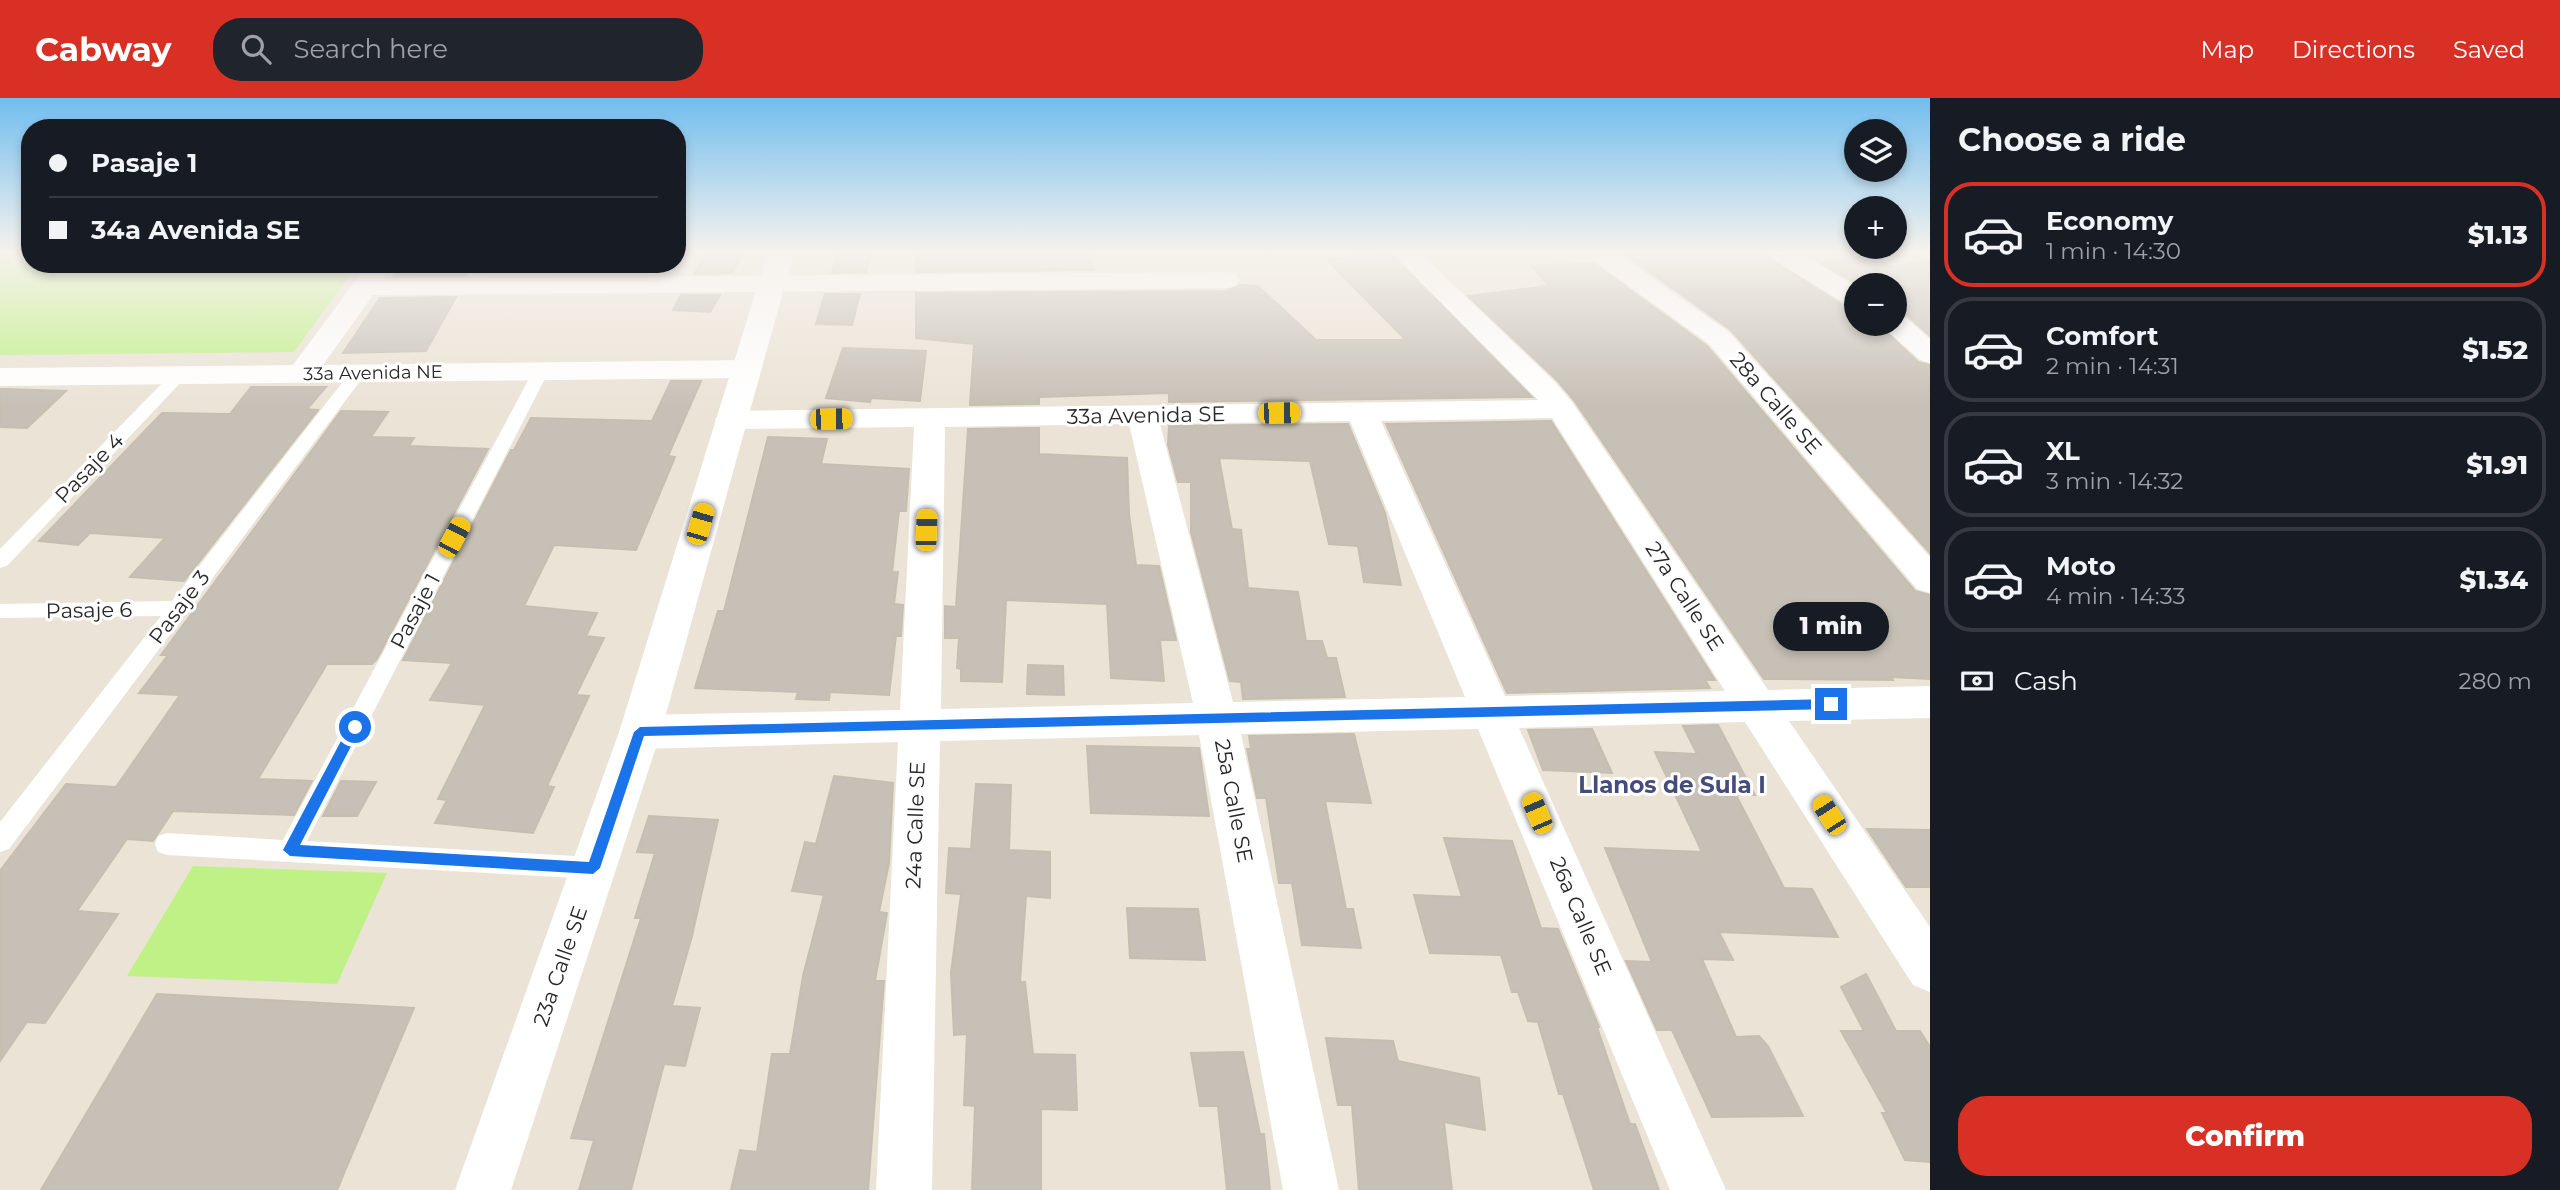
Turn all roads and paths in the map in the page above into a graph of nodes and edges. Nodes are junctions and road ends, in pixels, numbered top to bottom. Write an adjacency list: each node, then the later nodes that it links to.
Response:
1 (353, 303): 10 (street)
2 (766, 303): 7 (street, 23a Calle SE)
3 (1457, 303): 13 (street, 27a Calle SE)
4 (1670, 303): 19 (street, 28a Calle SE)
5 (1907, 334): 6 (street)
6 (1930, 354)
7 (746, 369): 8 (street, 33a Avenida NE); 17 (street, 23a Calle SE)
8 (541, 371): 9 (street, 33a Avenida NE); 30 (lane, Pasaje 1)
9 (358, 373): 10 (street, 33a Avenida NE); 20 (lane, Pasaje 3)
10 (301, 374): 11 (street, 33a Avenida NE)
11 (179, 375): 12 (street, 33a Avenida NE); 18 (lane, Pasaje 4)
12 (0, 377)
13 (1561, 409): 14 (street, 33a Avenida SE); 23 (street, 27a Calle SE)
14 (1362, 412): 15 (street, 33a Avenida SE); 24 (street, 26a Calle SE)
15 (1142, 415): 16 (street, 33a Avenida SE); 25 (street, 25a Calle SE)
16 (930, 418): 17 (street, 33a Avenida SE); 26 (street, 24a Calle SE)
17 (731, 420): 27 (street, 23a Calle SE)
18 (0, 561)
19 (1930, 580)
20 (178, 608): 21 (lane, Pasaje 6); 28 (lane, Pasaje 3)
21 (0, 611)
22 (1930, 702): 23 (street)
23 (1757, 706): 24 (street); 32 (street, 27a Calle SE)
24 (1494, 712): 25 (street); 36 (street, 26a Calle SE)
25 (1217, 719): 26 (street); 35 (street, 25a Calle SE)
26 (919, 725): 27 (street); 34 (street, 24a Calle SE)
27 (640, 732): 31 (street, 23a Calle SE)
28 (0, 841)
29 (167, 844): 30 (lane)
30 (290, 850): 31 (lane)
31 (593, 868): 33 (street, 23a Calle SE)
32 (1930, 969)
33 (484, 1190)
34 (904, 1190)
35 (1311, 1190)
36 (1698, 1190)

